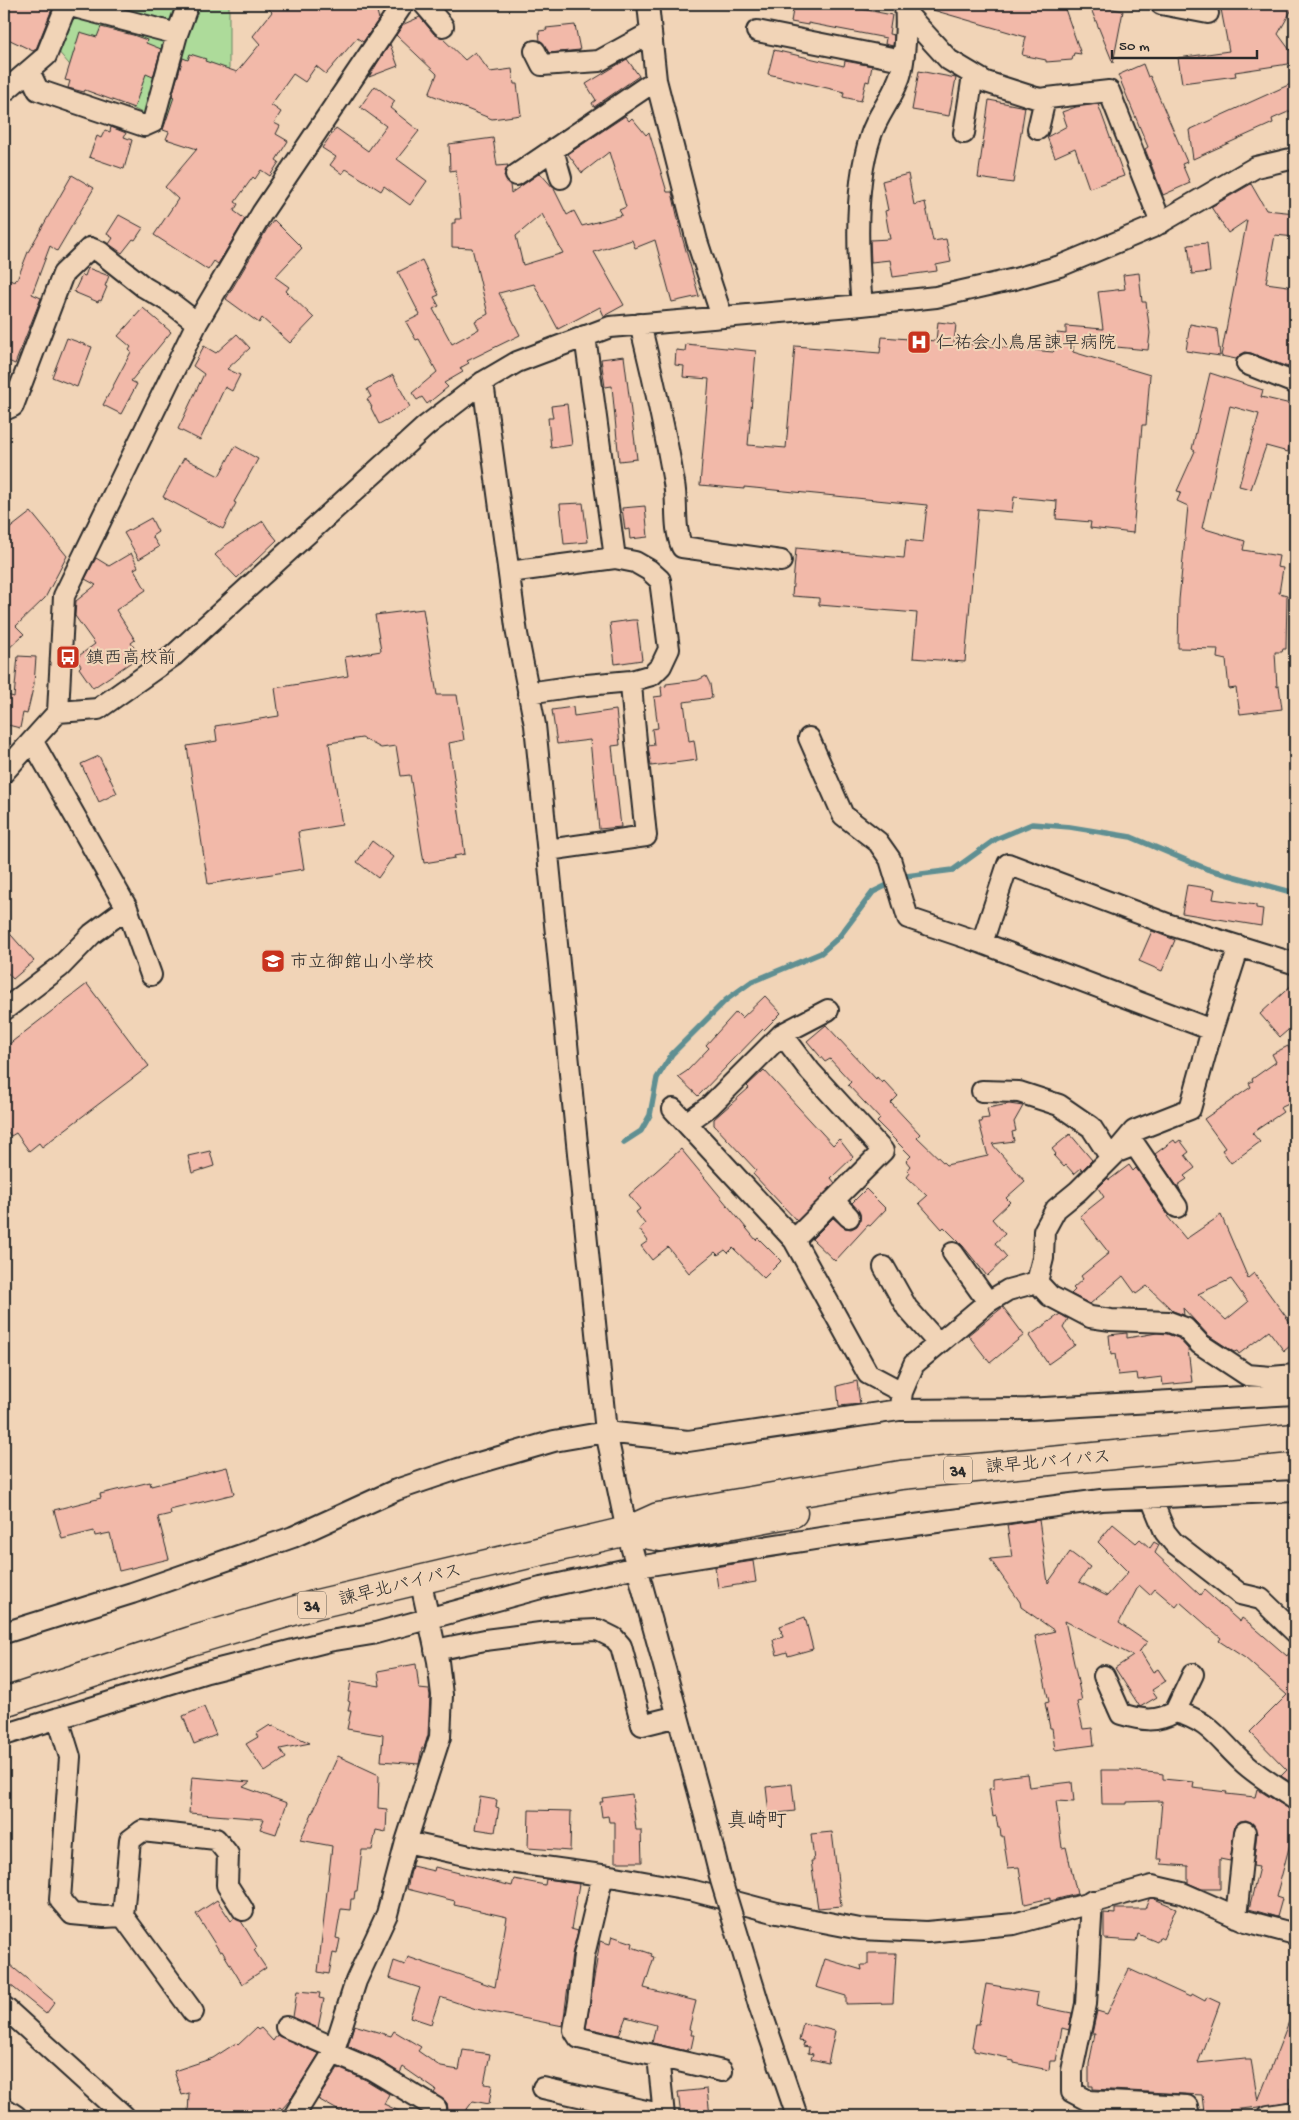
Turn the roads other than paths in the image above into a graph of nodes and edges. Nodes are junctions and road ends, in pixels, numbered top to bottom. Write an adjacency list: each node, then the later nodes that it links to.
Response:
1 (67, 4): 12 (street); 15 (street)
2 (188, 4): 12 (street)
3 (403, 4): 29 (street)
4 (424, 4): 9 (street)
5 (648, 4): 11 (street)
6 (1161, 4): 8 (street)
7 (905, 8): 14 (street); 16 (street)
8 (1208, 13)
9 (443, 26)
10 (757, 31): 14 (street)
11 (650, 33): 13 (street); 17 (street)
12 (178, 34): 15 (street)
13 (535, 51)
14 (902, 60): 27 (street)
15 (29, 71): 18 (street)
16 (972, 75): 19 (street); 21 (street)
17 (656, 80): 22 (street); 28 (street)
18 (4, 92)
19 (1045, 99): 20 (street); 26 (street)
20 (1038, 129)
21 (964, 133)
22 (553, 150): 24 (street); 25 (street)
23 (1295, 158): 26 (street)
24 (516, 175)
25 (561, 178)
26 (1160, 223): 27 (street)
27 (862, 305): 28 (street)
28 (722, 316): 30 (street)
29 (197, 323): 35 (street); 41 (street)
30 (640, 324): 31 (street); 37 (street)
31 (584, 336): 33 (street); 36 (street)
32 (1247, 364): 34 (street)
33 (483, 382): 38 (street); 41 (street)
34 (1295, 383)
35 (4, 410)
36 (615, 558): 38 (street); 39 (street)
37 (781, 561)
38 (509, 572): 40 (street)
39 (631, 681): 40 (street); 45 (street)
40 (528, 693): 45 (street)
41 (58, 712): 43 (street)
42 (809, 738): 47 (street)
43 (33, 742): 44 (street); 46 (street)
44 (4, 772)
45 (548, 850): 69 (street)
46 (127, 908): 50 (street); 51 (street)
47 (982, 944): 48 (street); 53 (street)
48 (1239, 946): 49 (street); 53 (street)
49 (1295, 964)
50 (151, 975)
51 (4, 1010)
52 (828, 1010): 54 (street)
53 (1212, 1030): 56 (street)
54 (782, 1034): 57 (street); 60 (street)
55 (982, 1091): 56 (street)
56 (1114, 1155): 58 (street); 63 (street)
57 (834, 1201): 59 (street); 60 (street)
58 (1177, 1207)
59 (849, 1217)
60 (794, 1240): 68 (street)
61 (953, 1253): 64 (street)
62 (884, 1279): 65 (street)
63 (1037, 1282): 64 (street); 66 (street)
64 (988, 1302): 65 (street)
65 (938, 1343): 68 (street)
66 (1295, 1374)
67 (1295, 1394): 68 (street)
68 (901, 1401): 69 (street)
69 (606, 1432): 74 (street); 79 (street)
70 (1295, 1438): 74 (highway, 諫早北バイパス / 34)
71 (1295, 1456): 74 (highway, 諫早北バイパス / 34)
72 (1295, 1491): 73 (street)
73 (1152, 1498): 75 (street); 78 (street)
74 (627, 1531): 75 (street); 76 (highway, 諫早北バイパス / 34)
75 (637, 1567): 77 (street); 85 (street)
76 (420, 1579): 77 (street); 83 (highway, 諫早北バイパス / 34)
77 (428, 1619): 80 (street); 86 (street)
78 (1295, 1632)
79 (4, 1633)
80 (435, 1650): 85 (street); 90 (street)
81 (1194, 1674): 84 (street)
82 (1104, 1676): 84 (street)
83 (4, 1702)
84 (1175, 1712): 88 (street)
85 (678, 1716): 111 (street, bridge)
86 (58, 1718): 87 (street); 94 (street)
87 (4, 1735)
88 (1295, 1799)
89 (1244, 1832): 95 (street)
90 (406, 1842): 91 (street); 100 (street)
91 (603, 1875): 92 (street); 101 (street)
92 (1092, 1901): 95 (street); 112 (street)
93 (243, 1910): 94 (street)
94 (123, 1916): 98 (street)
95 (1236, 1917): 96 (street)
96 (1295, 1934)
97 (4, 2007): 109 (street)
98 (193, 2012)
99 (286, 2027): 100 (street)
100 (334, 2051): 105 (street); 110 (street)
101 (658, 2056): 102 (street); 107 (street)
102 (722, 2071)
103 (543, 2088): 107 (street)
104 (4, 2108): 108 (street)
105 (436, 2108)
106 (1295, 2112): 113 (street)
107 (664, 2115)
108 (16, 2116)
109 (124, 2116)
110 (294, 2116)
111 (797, 2116)
112 (1189, 2116)
113 (1269, 2116)

